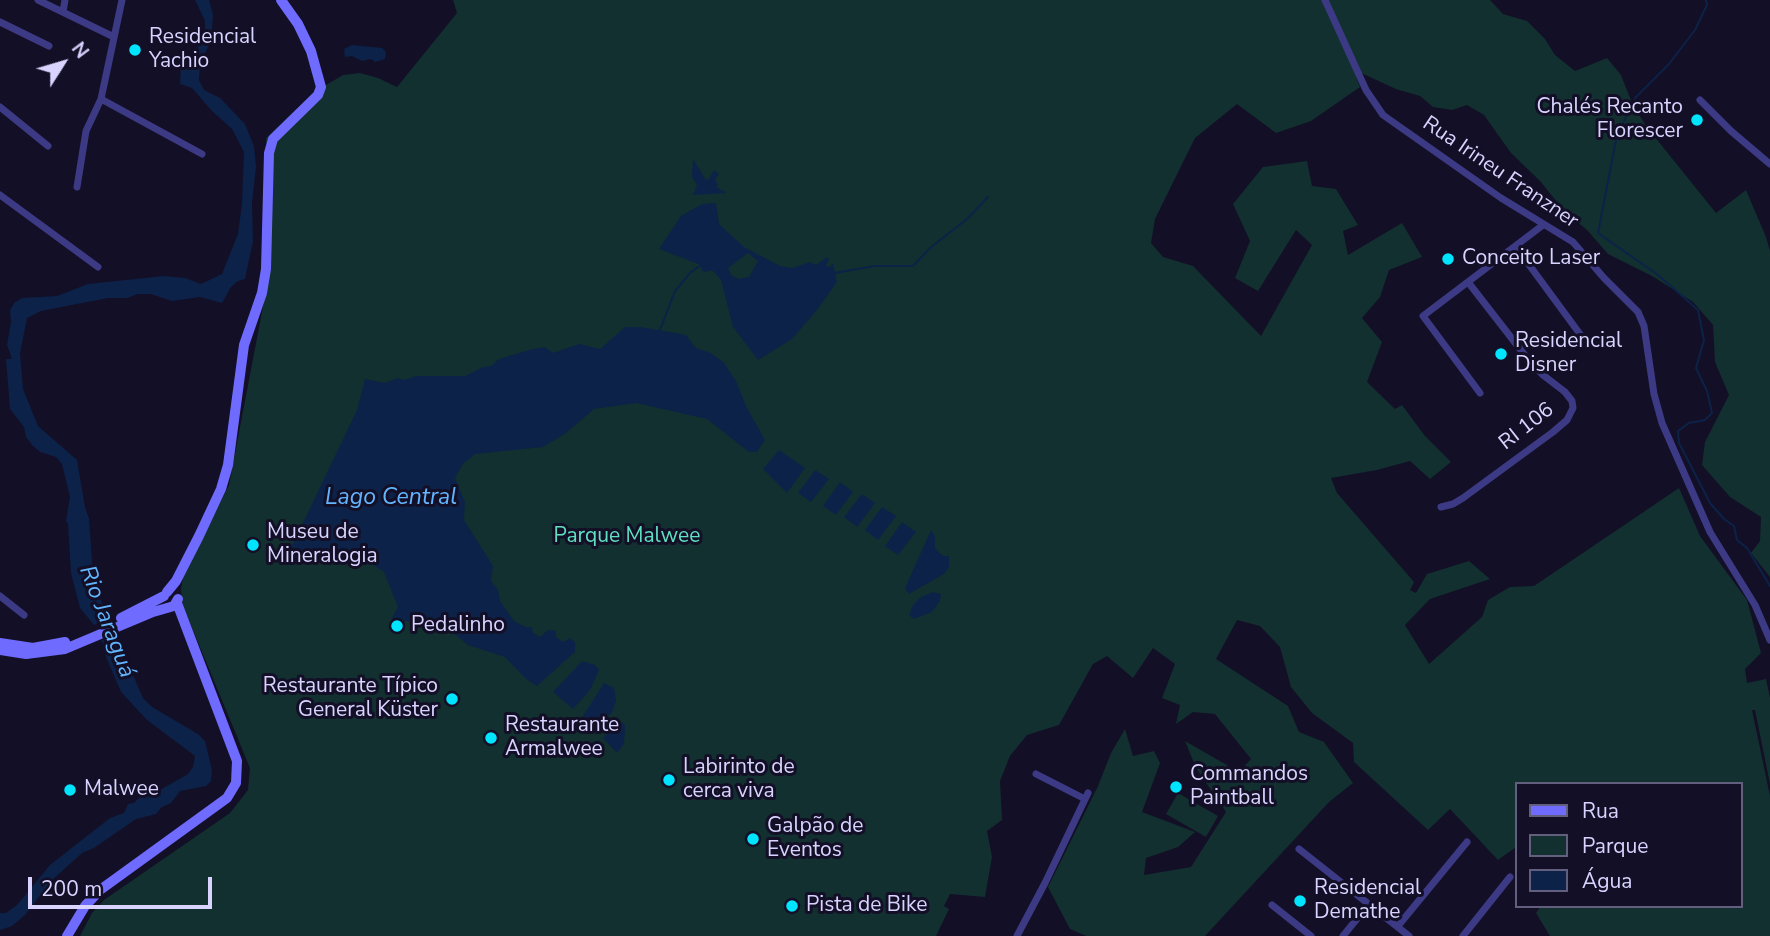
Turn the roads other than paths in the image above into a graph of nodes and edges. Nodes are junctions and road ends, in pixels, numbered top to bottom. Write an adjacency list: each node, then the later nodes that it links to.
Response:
1 (38, 0): 6 (street)
2 (65, 0): 6 (street)
3 (122, 0): 8 (street)
4 (281, 0): 25 (main road)
5 (1325, 0): 18 (street, Rua Irineu Franzner)
6 (63, 12): 8 (street)
7 (0, 22): 9 (street)
8 (114, 37): 10 (street)
9 (49, 46)
10 (101, 99): 14 (street); 16 (street)
11 (1700, 100): 15 (street)
12 (0, 107): 13 (street)
13 (48, 146)
14 (202, 154)
15 (1770, 164)
16 (76, 187)
17 (0, 195): 20 (street)
18 (1543, 225): 19 (street); 32 (street, Rua Irineu Franzner)
19 (1516, 247): 21 (street); 22 (street)
20 (98, 267)
21 (1468, 282): 23 (street); 24 (street, RI 106)
22 (1588, 345)
23 (1480, 393)
24 (1441, 507)
25 (176, 581): 26 (main road); 28 (main road)
26 (165, 594): 28 (main road); 30 (main road)
27 (0, 596): 29 (street)
28 (175, 604): 30 (main road); 42 (main road)
29 (24, 615)
30 (127, 619): 31 (main road)
31 (93, 634): 33 (main road); 34 (main road)
32 (1770, 640)
33 (0, 643)
34 (0, 650)
35 (1036, 775): 43 (street)
36 (1467, 842): 41 (street)
37 (1299, 849): 39 (street)
38 (1510, 877): 47 (street)
39 (1369, 904): 41 (street); 45 (street)
40 (1272, 905): 44 (street)
41 (1398, 926): 46 (street)
42 (67, 936)
43 (1017, 936)
44 (1311, 936)
45 (1343, 936)
46 (1409, 936)
47 (1463, 936)

